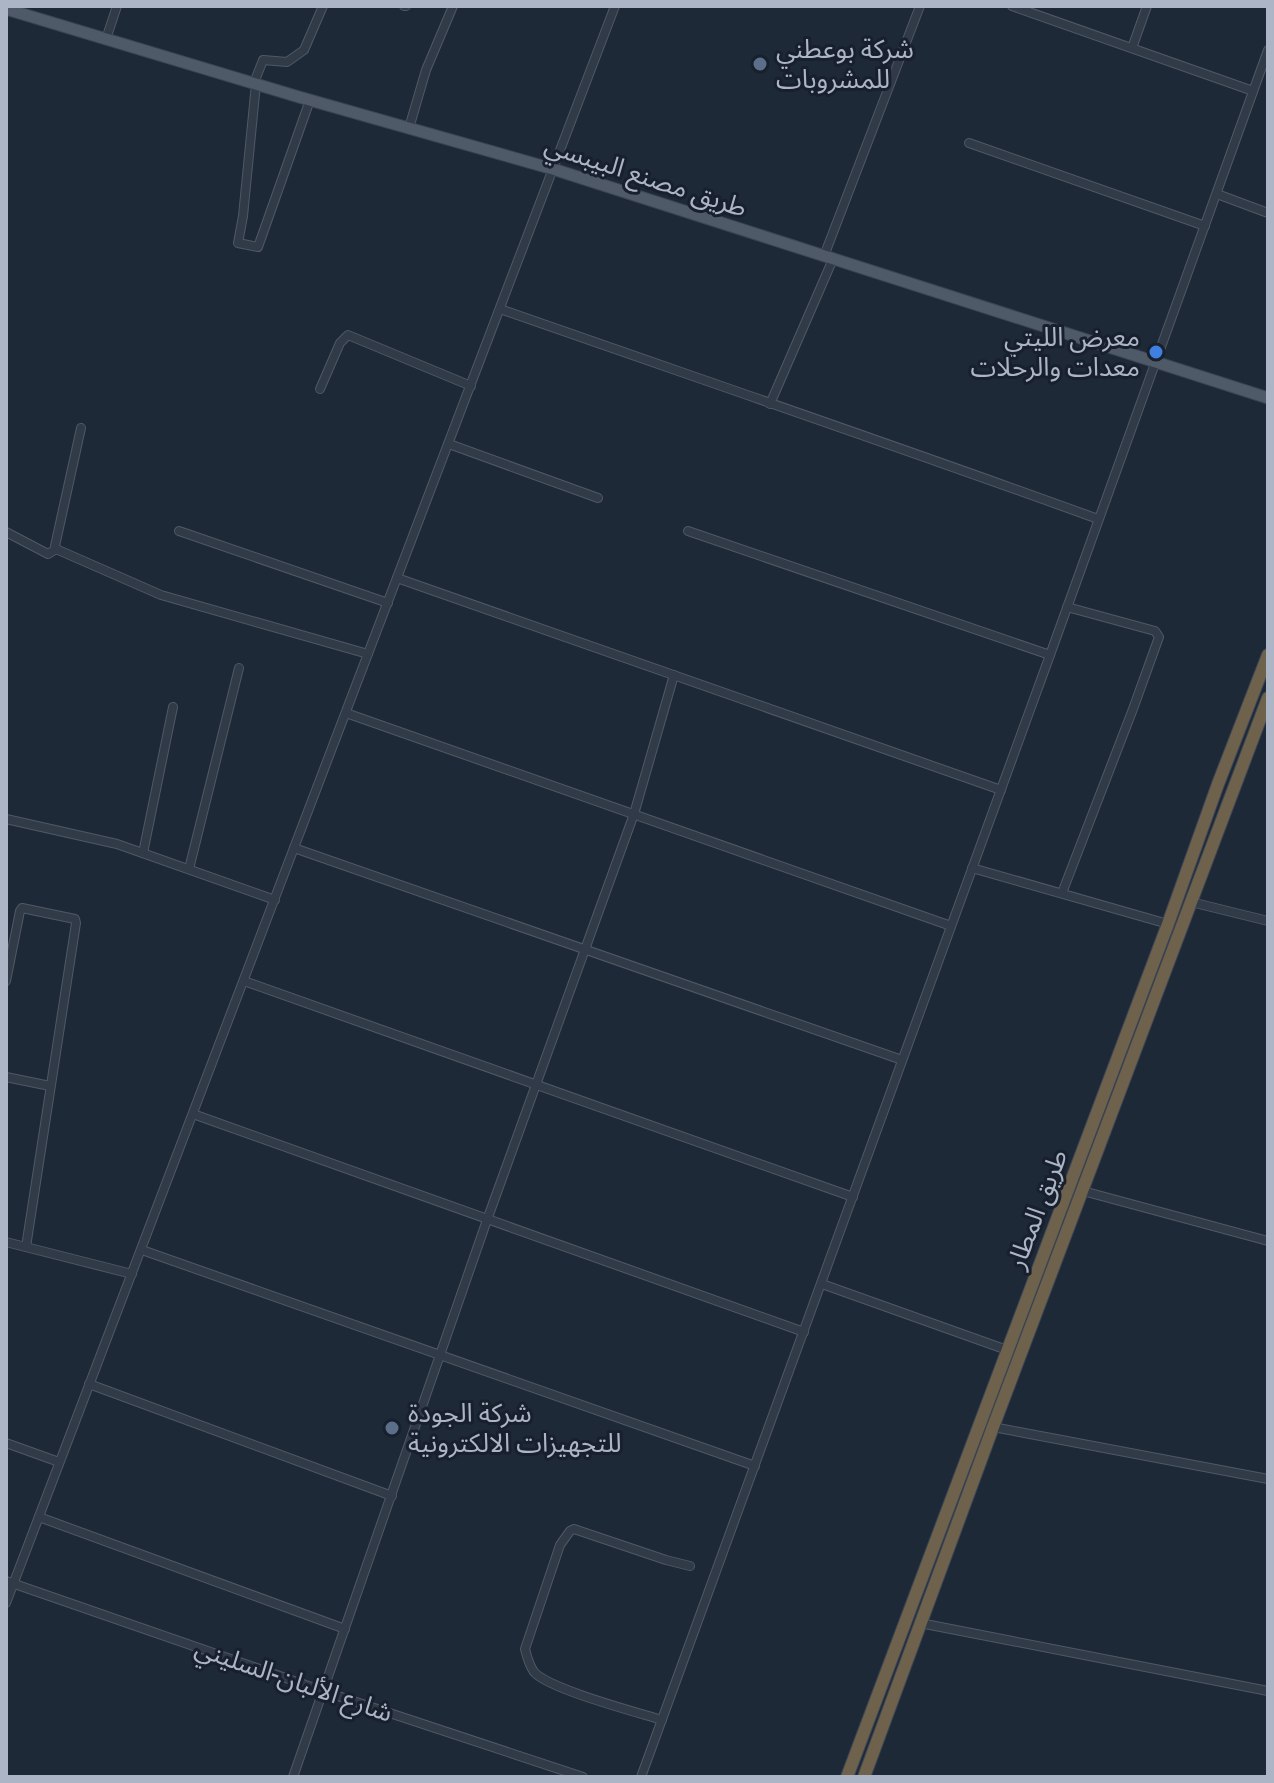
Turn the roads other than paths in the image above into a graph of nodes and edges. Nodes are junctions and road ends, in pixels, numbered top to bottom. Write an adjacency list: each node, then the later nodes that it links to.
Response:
1 (117, 6): 9 (street)
2 (323, 6): 12 (street)
3 (453, 6): 15 (street)
4 (615, 6): 17 (street)
5 (920, 6): 21 (street)
6 (1012, 6): 10 (street)
7 (1147, 6): 10 (street)
8 (6, 9): 9 (main road, طريق مصنع البيبسي)
9 (106, 39): 12 (main road, طريق مصنع البيبسي)
10 (1132, 48): 13 (street)
11 (1268, 50): 13 (street)
12 (255, 84): 14 (main road, طريق مصنع البيبسي); 14 (street)
13 (1253, 91): 18 (street)
14 (310, 100): 15 (main road, طريق مصنع البيبسي)
15 (409, 128): 17 (main road, طريق مصنع البيبسي)
16 (969, 143): 20 (street)
17 (553, 169): 21 (main road, طريق مصنع البيبسي); 22 (street)
18 (1217, 194): 19 (street); 20 (street)
19 (1268, 213)
20 (1205, 226): 23 (street)
21 (829, 258): 23 (main road, طريق مصنع البيبسي); 27 (street)
22 (500, 309): 24 (street); 27 (street)
23 (1156, 362): 26 (main road, طريق مصنع البيبسي); 31 (street)
24 (471, 386): 25 (street); 29 (street)
25 (320, 389)
26 (1268, 398)
27 (770, 404): 31 (street)
28 (81, 428): 35 (street)
29 (449, 444): 30 (street); 36 (street)
30 (598, 498)
31 (1098, 519): 38 (street)
32 (179, 531): 37 (street)
33 (688, 531): 40 (street)
34 (6, 532): 35 (street)
35 (56, 549): 39 (street)
36 (397, 578): 37 (street); 43 (street)
37 (388, 603): 39 (street)
38 (1067, 607): 40 (street); 56 (street)
39 (368, 654): 46 (street)
40 (1050, 655): 49 (street)
41 (1268, 655): 47 (highway, طريق المطار)
42 (239, 668): 55 (street)
43 (674, 675): 49 (street); 50 (street)
44 (1268, 698): 48 (highway, طريق المطار)
45 (173, 707): 53 (street)
46 (346, 713): 50 (street); 52 (street)
47 (1218, 784): 48 (highway); 60 (highway, طريق المطار)
48 (1234, 788): 58 (highway, طريق المطار)
49 (1001, 790): 54 (street)
50 (634, 814): 61 (street); 63 (street)
51 (6, 819): 53 (street)
52 (294, 848): 57 (street); 63 (street)
53 (143, 853): 55 (street)
54 (972, 868): 56 (street); 61 (street)
55 (189, 869): 57 (street)
56 (1062, 893): 60 (street)
57 (275, 900): 65 (street)
58 (1191, 902): 59 (street); 71 (highway, طريق المطار)
59 (1268, 921)
60 (1168, 924): 78 (highway, طريق المطار)
61 (951, 926): 66 (street)
62 (10, 940): 64 (street); 69 (street)
63 (585, 950): 66 (street); 68 (street)
64 (6, 981)
65 (244, 981): 68 (street); 70 (street)
66 (902, 1060): 72 (street)
67 (6, 1077): 69 (street)
68 (536, 1084): 72 (street); 73 (street)
69 (50, 1086): 76 (street)
70 (193, 1114): 73 (street); 77 (street)
71 (1083, 1191): 74 (street); 79 (highway, طريق المطار)
72 (853, 1197): 81 (street)
73 (487, 1220): 82 (street); 84 (street)
74 (1268, 1241)
75 (6, 1242): 76 (street)
76 (26, 1247): 80 (street)
77 (142, 1250): 80 (street); 84 (street)
78 (1039, 1265): 79 (highway); 83 (highway, طريق المطار)
79 (1053, 1269): 86 (highway, طريق المطار)
80 (132, 1274): 85 (street)
81 (822, 1284): 82 (street); 83 (street)
82 (804, 1332): 89 (street)
83 (1007, 1350): 104 (highway, طريق المطار)
84 (440, 1357): 89 (street); 91 (street)
85 (89, 1384): 88 (street); 91 (street)
86 (993, 1427): 90 (street); 96 (highway, طريق المطار)
87 (6, 1443): 88 (street)
88 (59, 1462): 92 (street)
89 (755, 1466): 100 (street)
90 (1268, 1479)
91 (392, 1496): 97 (street)
92 (39, 1517): 94 (street); 97 (street)
93 (690, 1566): 100 (street)
94 (10, 1582): 95 (street); 98 (street, شارع الألبان-السليني)
95 (6, 1603)
96 (920, 1623): 99 (street); 105 (highway, طريق المطار)
97 (345, 1629): 98 (street)
98 (323, 1691): 101 (street); 102 (street, شارع الألبان-السليني)
99 (1268, 1691)
100 (662, 1720): 103 (street)
101 (293, 1777)
102 (583, 1777)
103 (641, 1777)
104 (847, 1777)
105 (864, 1777)

